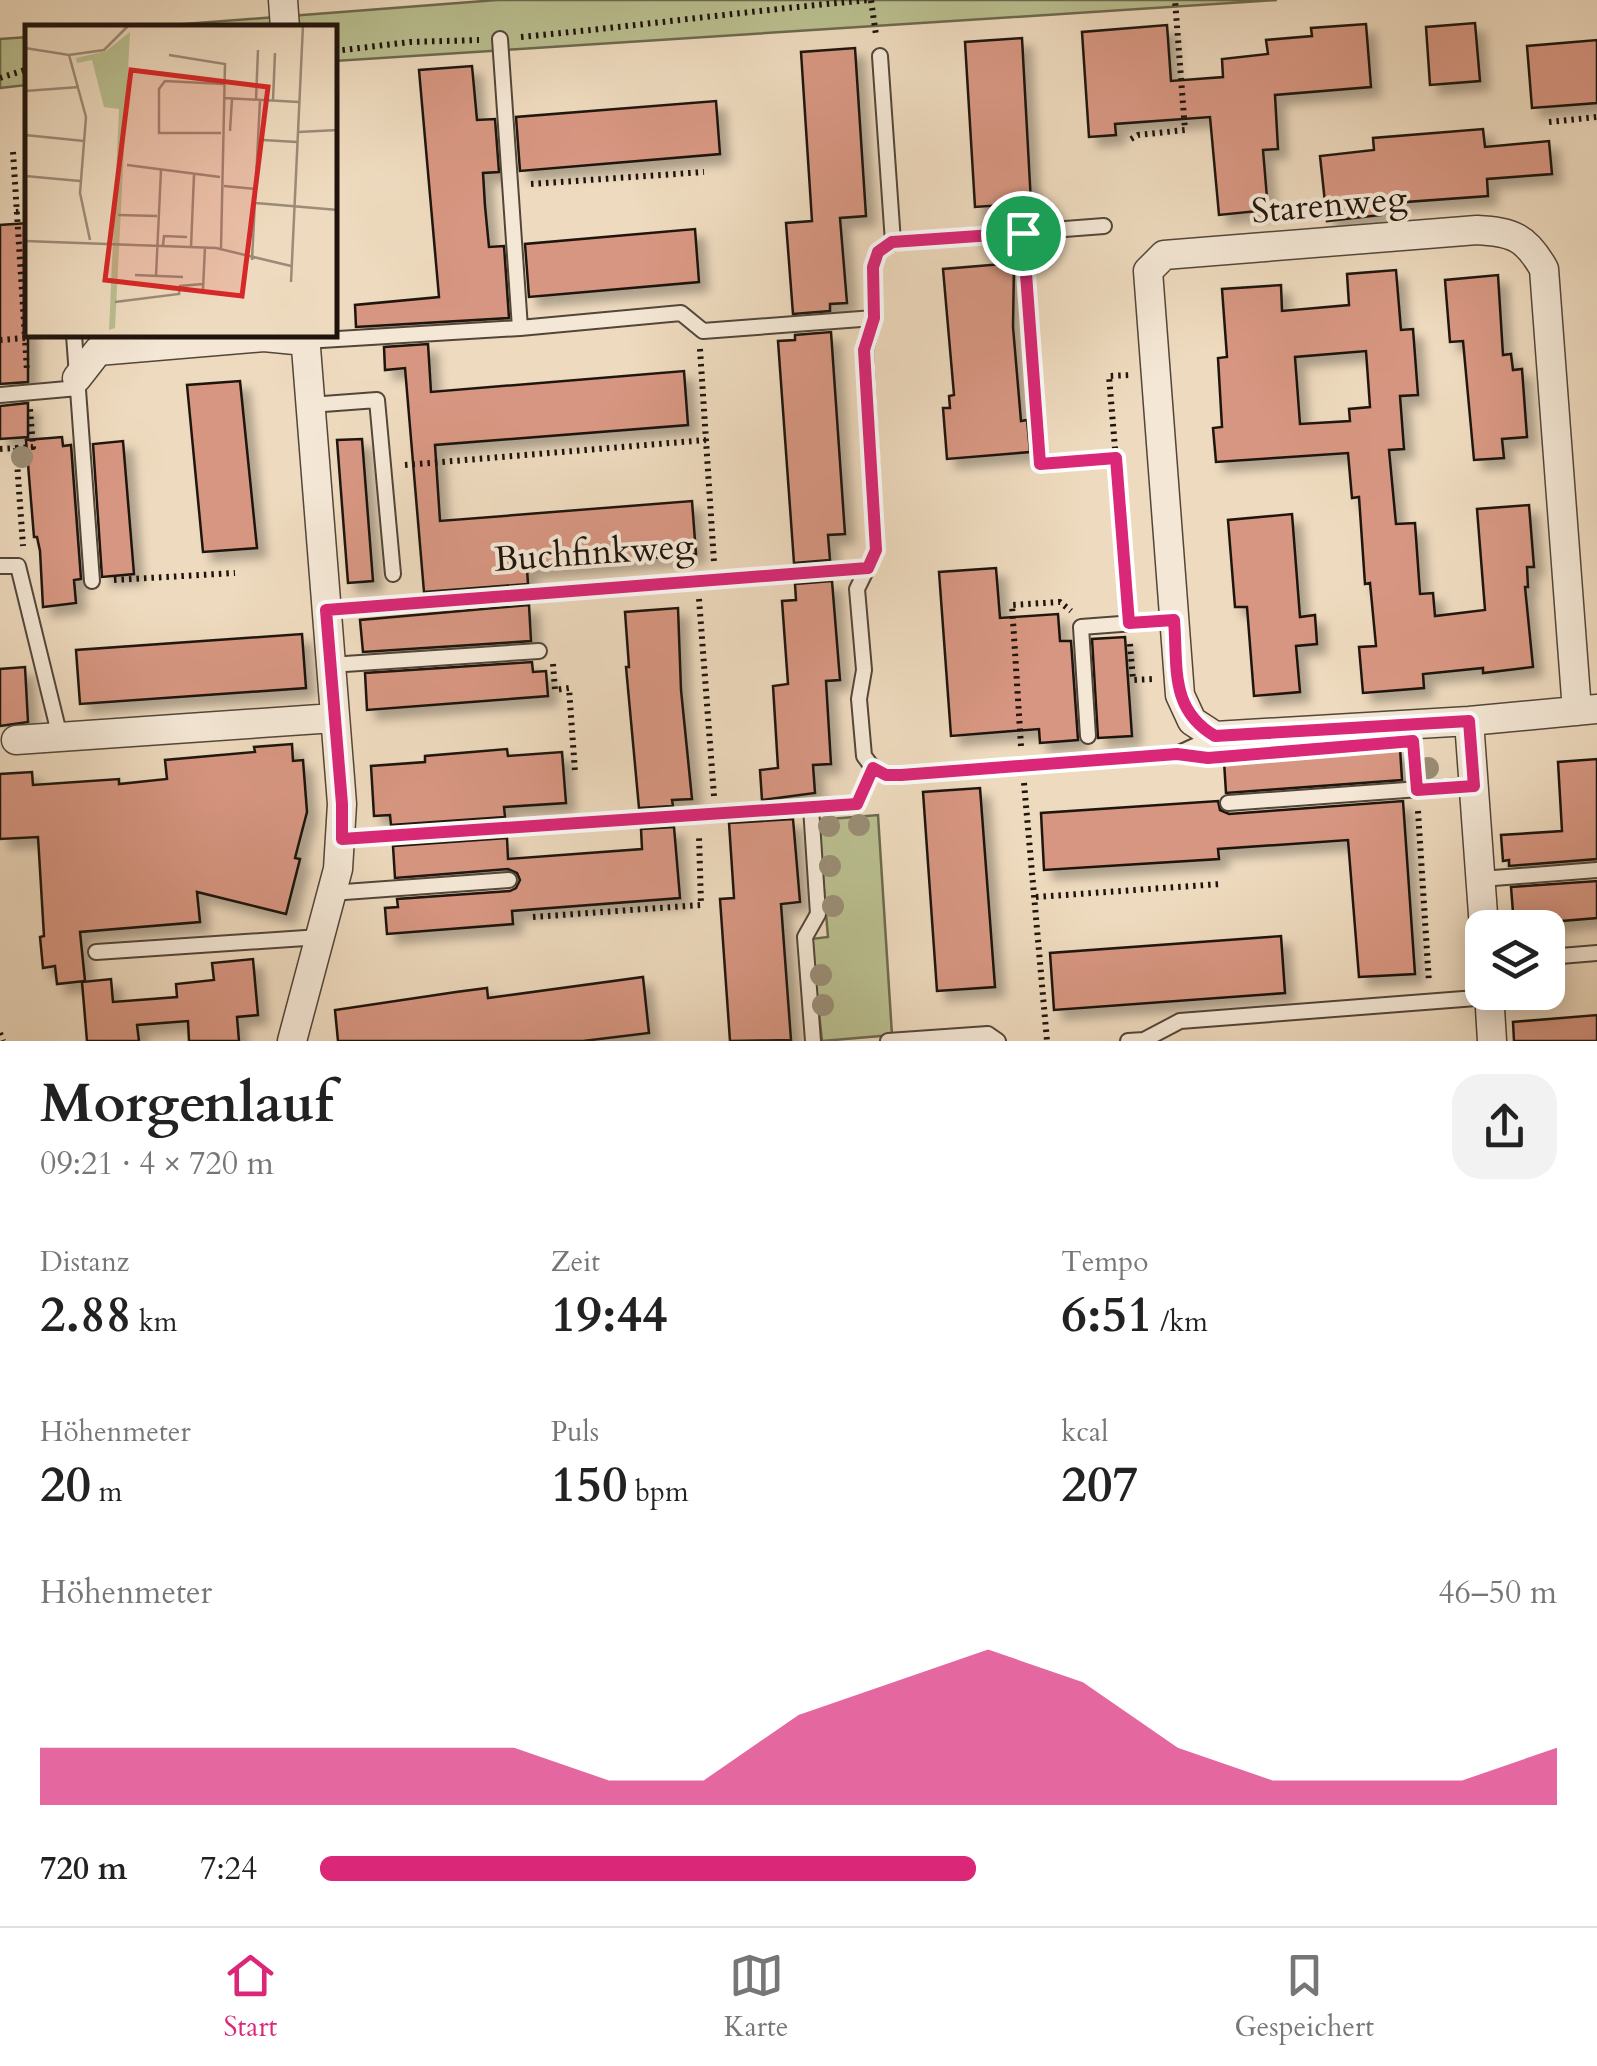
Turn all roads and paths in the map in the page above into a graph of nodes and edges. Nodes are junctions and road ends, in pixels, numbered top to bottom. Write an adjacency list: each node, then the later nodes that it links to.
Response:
1 (283, 0): 3 (street)
2 (1175, 0): 11 (path)
3 (285, 25)
4 (500, 39): 5 (path); 6 (path); 14 (lane)
5 (338, 52)
6 (880, 56): 19 (lane)
7 (25, 71): 8 (path)
8 (0, 78)
9 (1597, 118): 10 (path)
10 (1548, 122)
11 (1131, 139)
12 (13, 152): 16 (path)
13 (704, 172): 14 (path)
14 (511, 185): 21 (lane)
15 (25, 211): 16 (path)
16 (16, 212): 23 (path)
17 (1104, 226): 18 (lane)
18 (1023, 233): 19 (lane); 32 (path)
19 (892, 242): 20 (lane)
20 (874, 318): 21 (lane); 36 (lane)
21 (520, 328): 22 (lane)
22 (338, 336)
23 (24, 338)
24 (74, 338): 27 (lane)
25 (305, 338): 27 (street); 29 (street)
26 (1140, 375): 32 (path)
27 (77, 383): 28 (lane); 39 (lane)
28 (0, 395)
29 (310, 405): 33 (lane); 40 (street)
30 (706, 440): 33 (path)
31 (0, 449): 35 (path)
32 (1119, 458): 42 (path)
33 (384, 467): 38 (lane)
34 (0, 566): 35 (lane)
35 (18, 566): 52 (lane)
36 (868, 568): 40 (lane, Buchfinkweg); 55 (lane)
37 (236, 573): 39 (path)
38 (393, 574)
39 (92, 581)
40 (326, 610): 45 (street)
41 (1174, 620): 42 (lane); 47 (street, Starenweg); 51 (street, Starenweg)
42 (1129, 623): 43 (lane); 46 (path)
43 (1081, 627): 50 (lane); 54 (path)
44 (546, 651): 45 (lane); 56 (path)
45 (330, 665): 48 (street)
46 (1158, 678)
47 (1587, 710): 49 (street, Starenweg)
48 (334, 718): 52 (street); 62 (street)
49 (1469, 721): 51 (street, Starenweg); 57 (street)
50 (1088, 736)
51 (1215, 736): 54 (lane, Starenweg)
52 (60, 737): 53 (street)
53 (16, 740)
54 (1022, 766): 55 (lane, Starenweg); 68 (path)
55 (873, 768): 60 (lane)
56 (575, 772)
57 (1474, 786): 58 (lane); 64 (street)
58 (1417, 790): 59 (lane); 76 (path)
59 (1228, 803)
60 (811, 807): 61 (lane); 81 (lane)
61 (699, 814): 62 (lane); 70 (path)
62 (342, 839): 67 (street)
63 (1597, 870): 64 (lane)
64 (1480, 879): 69 (street)
65 (509, 880): 67 (lane)
66 (1220, 884): 68 (path)
67 (332, 893): 71 (street)
68 (1036, 897): 84 (path)
69 (1483, 910)
70 (533, 916)
71 (320, 937): 72 (lane); 80 (street)
72 (96, 952)
73 (1597, 953): 74 (lane)
74 (1565, 956)
75 (1465, 998): 76 (lane)
76 (1430, 1002): 85 (lane)
77 (1490, 1010): 86 (street)
78 (0, 1033): 79 (path)
79 (3, 1041)
80 (292, 1041)
81 (814, 1041)
82 (888, 1041): 83 (lane)
83 (998, 1041)
84 (1046, 1041)
85 (1128, 1041)
86 (1492, 1041)

